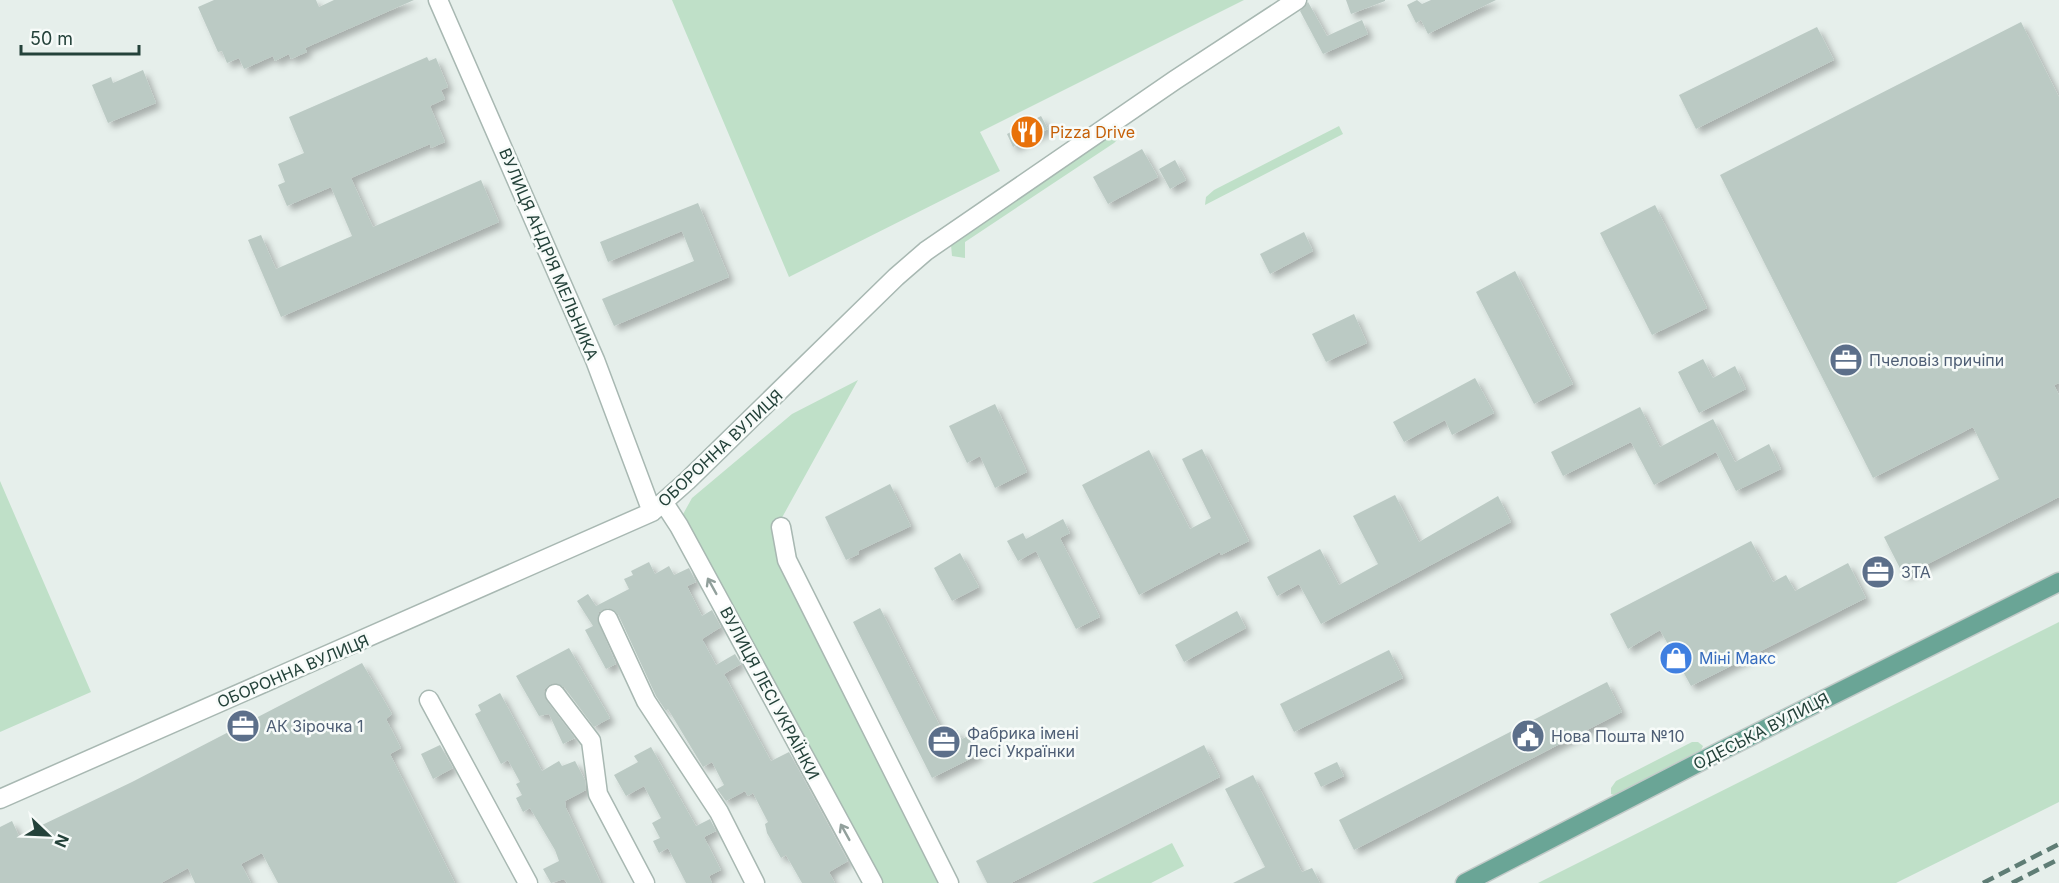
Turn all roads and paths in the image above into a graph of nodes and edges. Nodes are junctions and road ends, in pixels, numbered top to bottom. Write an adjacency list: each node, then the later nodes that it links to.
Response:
1 (438, 0): 3 (street, ВУЛИЦЯ АНДРІЯ МЕЛЬНИКА)
2 (1297, 0): 3 (street, ОБОРОННА ВУЛИЦЯ)
3 (658, 508): 9 (street, ОБОРОННА ВУЛИЦЯ); 13 (street, ВУЛИЦЯ ЛЕСІ УКРАЇНКИ, one-way to 3)
4 (782, 527): 14 (street)
5 (2059, 582): 15 (main road, ОДЕСЬКА ВУЛИЦЯ)
6 (608, 619): 12 (street)
7 (555, 694): 11 (street)
8 (429, 700): 10 (street)
9 (0, 799)
10 (528, 883)
11 (645, 883)
12 (755, 883)
13 (873, 883)
14 (949, 883)
15 (1465, 883)

